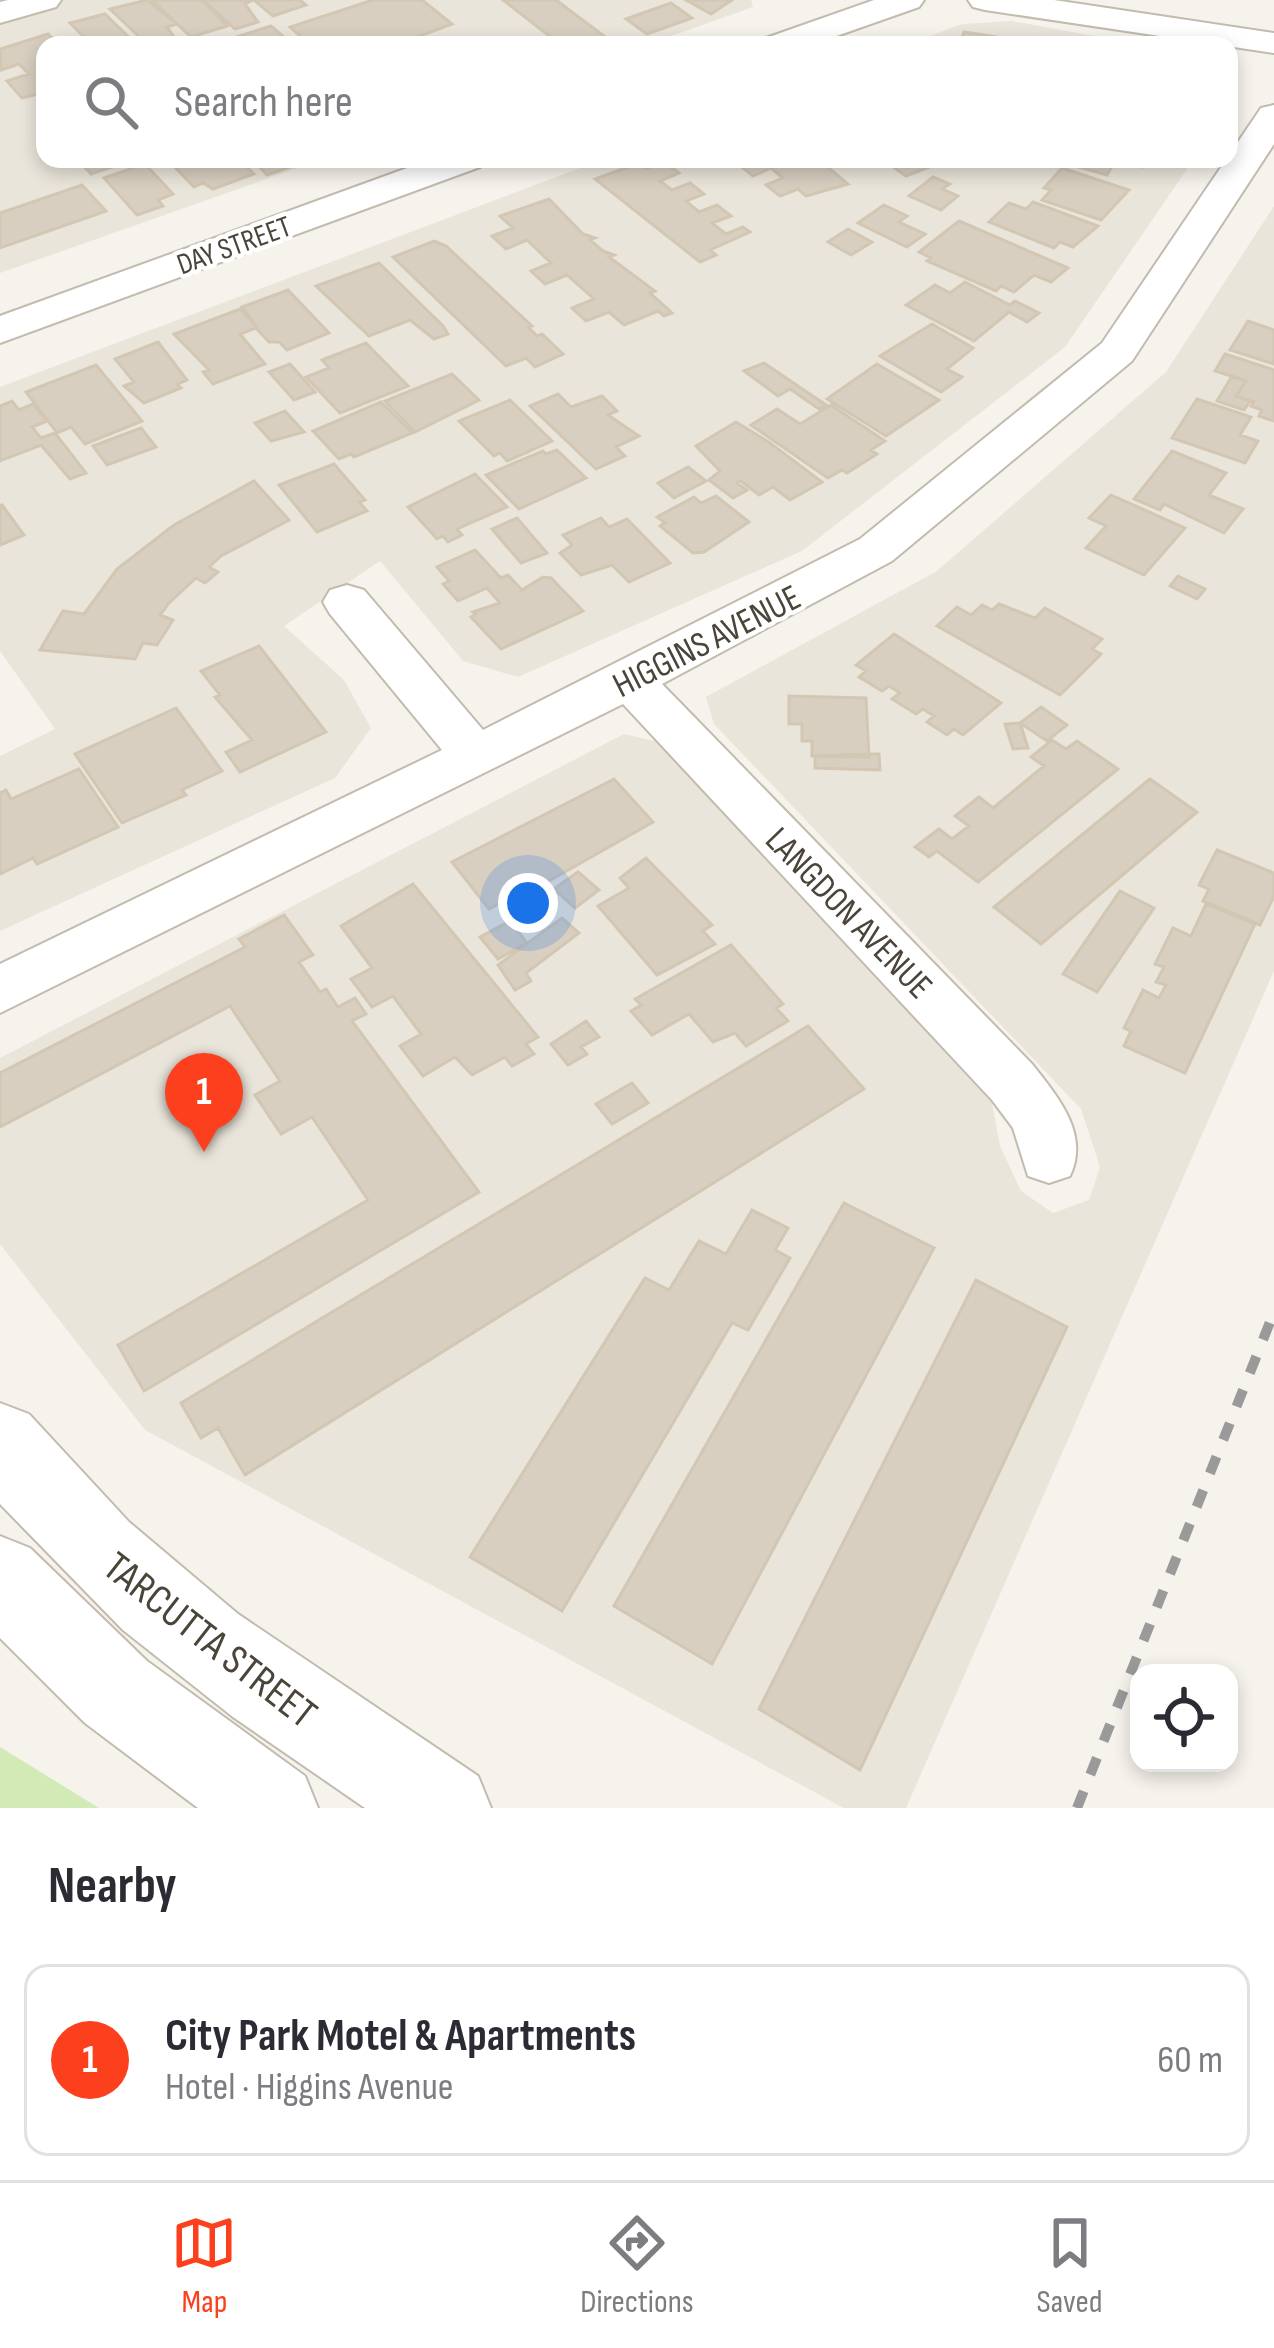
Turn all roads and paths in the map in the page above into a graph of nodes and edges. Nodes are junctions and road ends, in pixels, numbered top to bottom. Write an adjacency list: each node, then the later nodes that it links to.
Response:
1 (44, 0): 4 (street)
2 (985, 0): 6 (street)
3 (902, 1): 5 (street)
4 (0, 13)
5 (803, 36)
6 (1227, 36)
7 (1238, 38): 8 (street)
8 (1274, 43)
9 (1274, 116): 13 (street, HIGGINS AVENUE)
10 (442, 168): 11 (street, DAY STREET)
11 (0, 330)
12 (347, 602): 14 (street)
13 (629, 680): 14 (street, HIGGINS AVENUE); 16 (street, LANGDON AVENUE)
14 (474, 753): 15 (street, HIGGINS AVENUE)
15 (0, 990)
16 (1049, 1157)
17 (0, 1442): 20 (street, TARCUTTA STREET)
18 (0, 1578): 19 (street)
19 (272, 1808)
20 (446, 1808)

